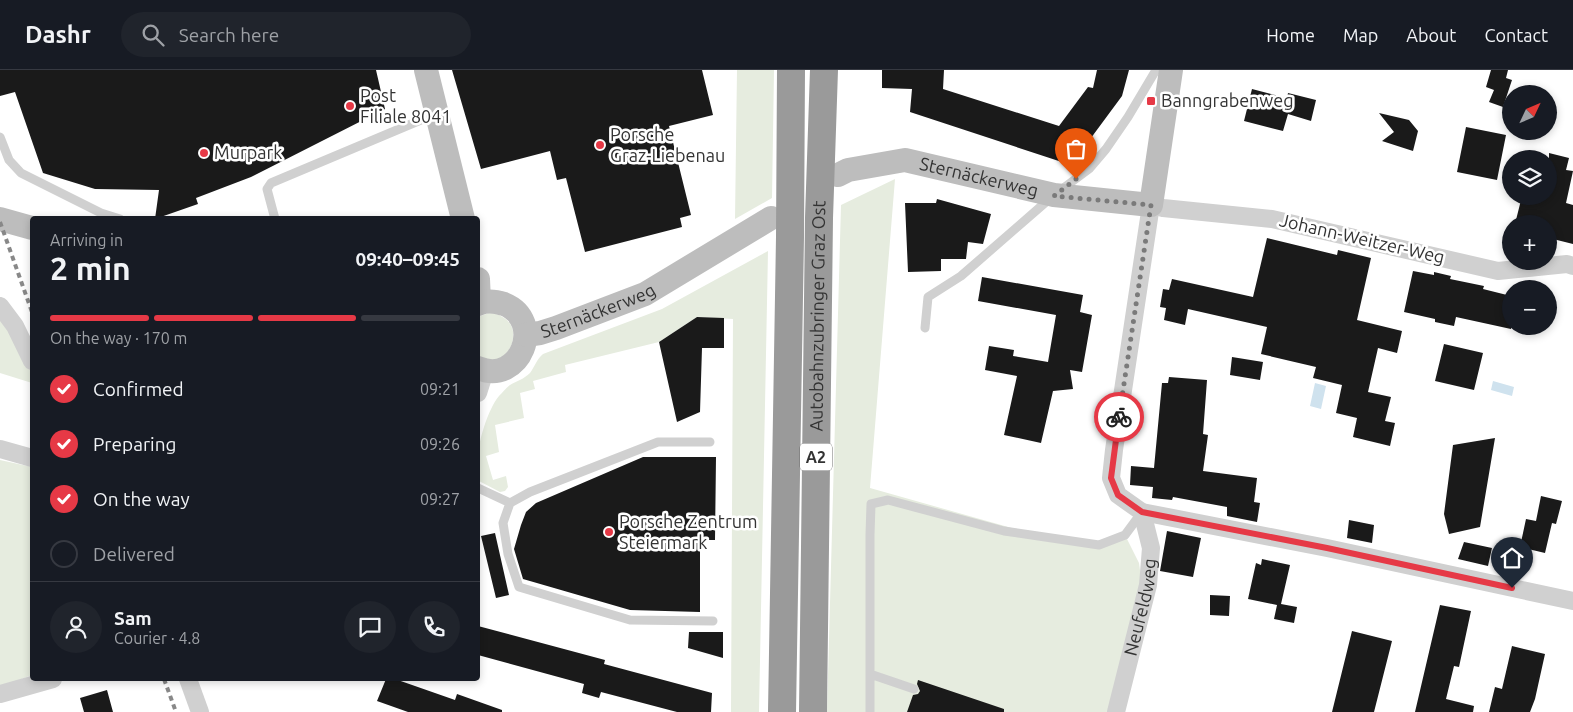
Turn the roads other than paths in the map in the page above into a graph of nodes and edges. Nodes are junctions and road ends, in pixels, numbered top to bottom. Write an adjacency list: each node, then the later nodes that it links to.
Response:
1 (426, 70): 6 (street)
2 (791, 70): 38 (highway, Autobahnzubringer Graz Ost / A2)
3 (824, 70): 39 (highway, Autobahnzubringer Graz Ost / A2)
4 (1156, 70): 9 (lane)
5 (1171, 70): 10 (street)
6 (436, 114): 12 (lane); 13 (street)
7 (0, 137): 11 (lane)
8 (838, 176): 9 (street, Sternäckerweg)
9 (1054, 196): 10 (street, Sternäckerweg); 20 (lane)
10 (1151, 205): 17 (street, Johann-Weitzer-Weg); 29 (street)
11 (110, 216)
12 (274, 216)
13 (462, 216)
14 (771, 218): 21 (street, Sternäckerweg)
15 (0, 219): 16 (street)
16 (30, 227)
17 (1573, 266)
18 (480, 303): 21 (street)
19 (0, 306): 22 (street)
20 (925, 328)
21 (526, 335): 23 (street)
22 (30, 357)
23 (480, 377)
24 (710, 442): 28 (lane)
25 (0, 450): 26 (street)
26 (30, 458)
27 (480, 489): 28 (lane)
28 (510, 503): 31 (lane)
29 (1142, 512): 30 (street); 32 (lane); 41 (street, Neufeldweg)
30 (1573, 601)
31 (713, 622)
32 (870, 674): 35 (lane); 40 (lane)
33 (46, 681): 36 (street)
34 (189, 681): 37 (street)
35 (914, 689)
36 (0, 694)
37 (200, 712)
38 (782, 712)
39 (813, 712)
40 (870, 712)
41 (1116, 712)

